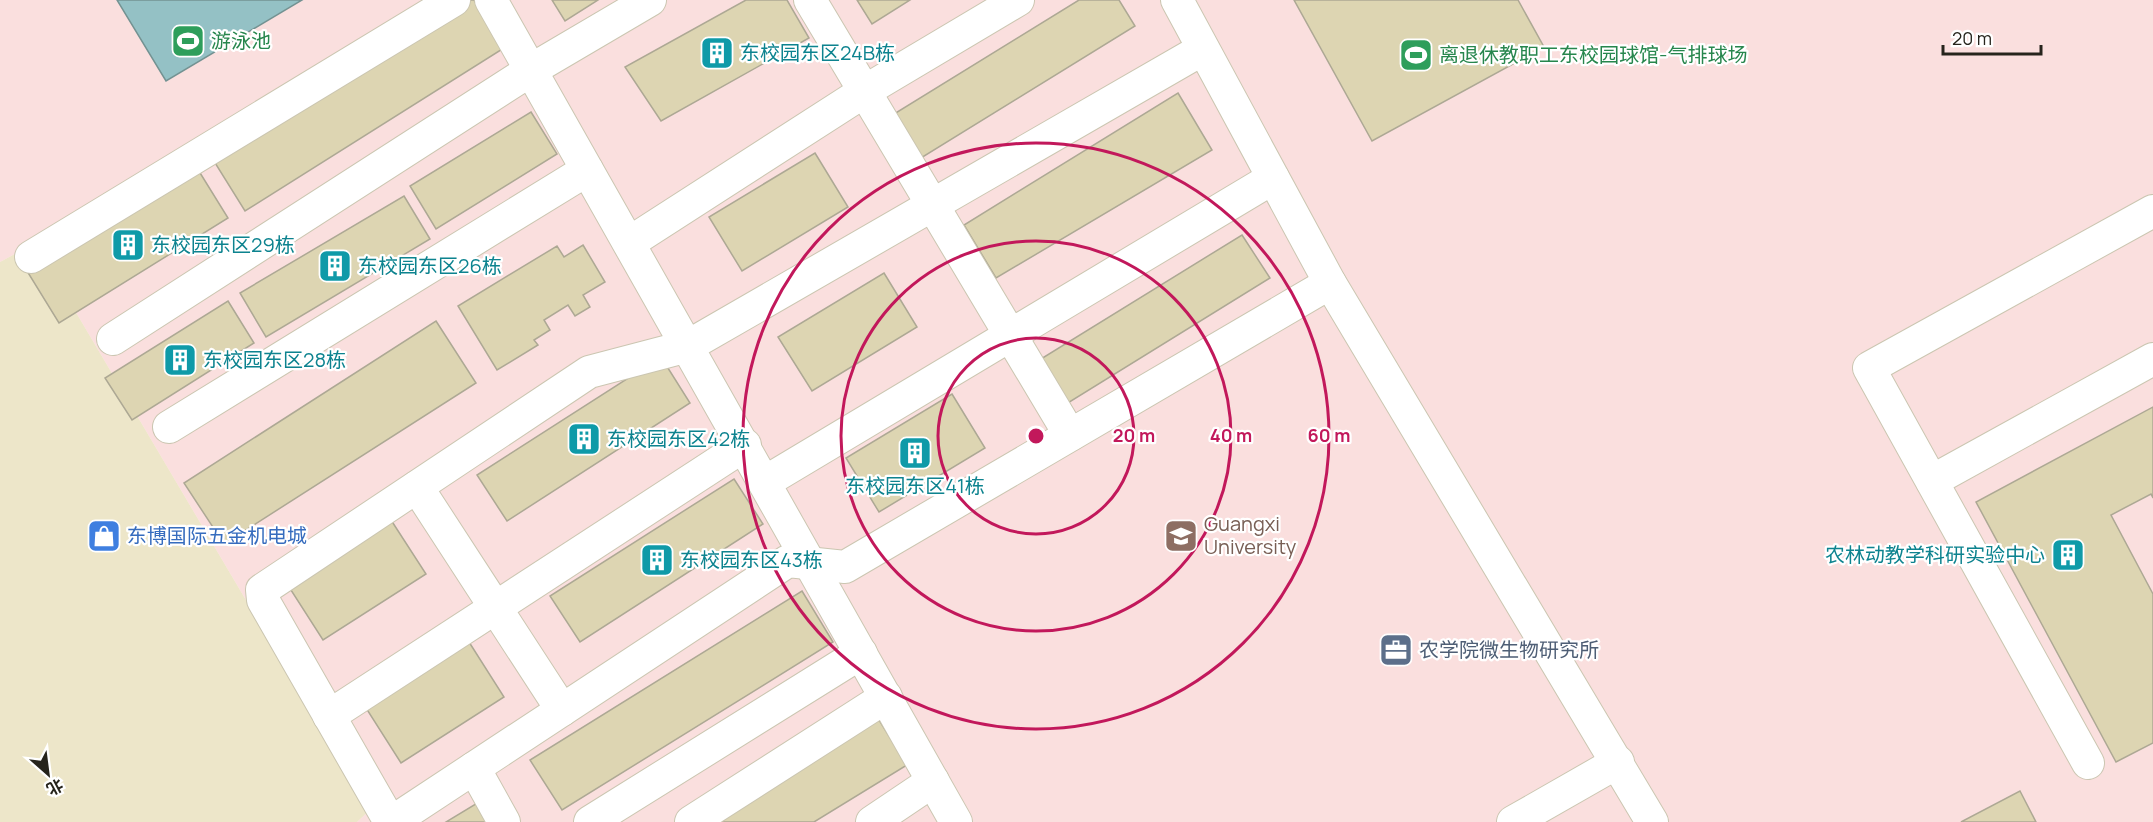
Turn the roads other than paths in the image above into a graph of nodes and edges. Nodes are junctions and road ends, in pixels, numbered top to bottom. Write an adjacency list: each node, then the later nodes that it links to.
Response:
1 (454, 0): 15 (street)
2 (491, 0): 8 (street)
3 (650, 0): 8 (street)
4 (810, 0): 9 (street)
5 (1018, 0): 9 (street)
6 (1177, 0): 7 (street)
7 (1203, 49): 11 (street); 12 (street)
8 (531, 70): 10 (street); 18 (street)
9 (865, 91): 12 (street); 14 (street)
10 (587, 170): 14 (street); 21 (street)
11 (1273, 178): 16 (street); 17 (street)
12 (934, 204): 17 (street); 19 (street)
13 (2153, 211): 24 (street)
14 (629, 243): 19 (street)
15 (32, 257)
16 (1330, 283): 22 (street); 33 (street)
17 (1011, 335): 22 (street); 25 (street)
18 (113, 339)
19 (688, 346): 23 (street); 26 (street)
20 (2153, 359): 24 (street)
21 (169, 428)
22 (1070, 435): 27 (street)
23 (745, 446): 25 (street); 28 (street)
24 (1932, 481): 34 (street)
25 (765, 482): 27 (street)
26 (417, 488): 28 (street); 32 (street)
27 (812, 565): 29 (street); 31 (street)
28 (495, 608): 31 (street); 32 (street)
29 (861, 653): 30 (street); 39 (street)
30 (886, 697): 36 (street); 40 (street)
31 (562, 710): 35 (street)
32 (329, 716): 37 (street)
33 (1618, 762): 43 (street); 44 (street)
34 (2088, 764)
35 (474, 768): 37 (street); 38 (street)
36 (933, 781): 41 (street); 42 (street)
37 (391, 822)
38 (504, 822)
39 (590, 822)
40 (691, 822)
41 (872, 822)
42 (956, 822)
43 (1514, 822)
44 (1653, 822)

